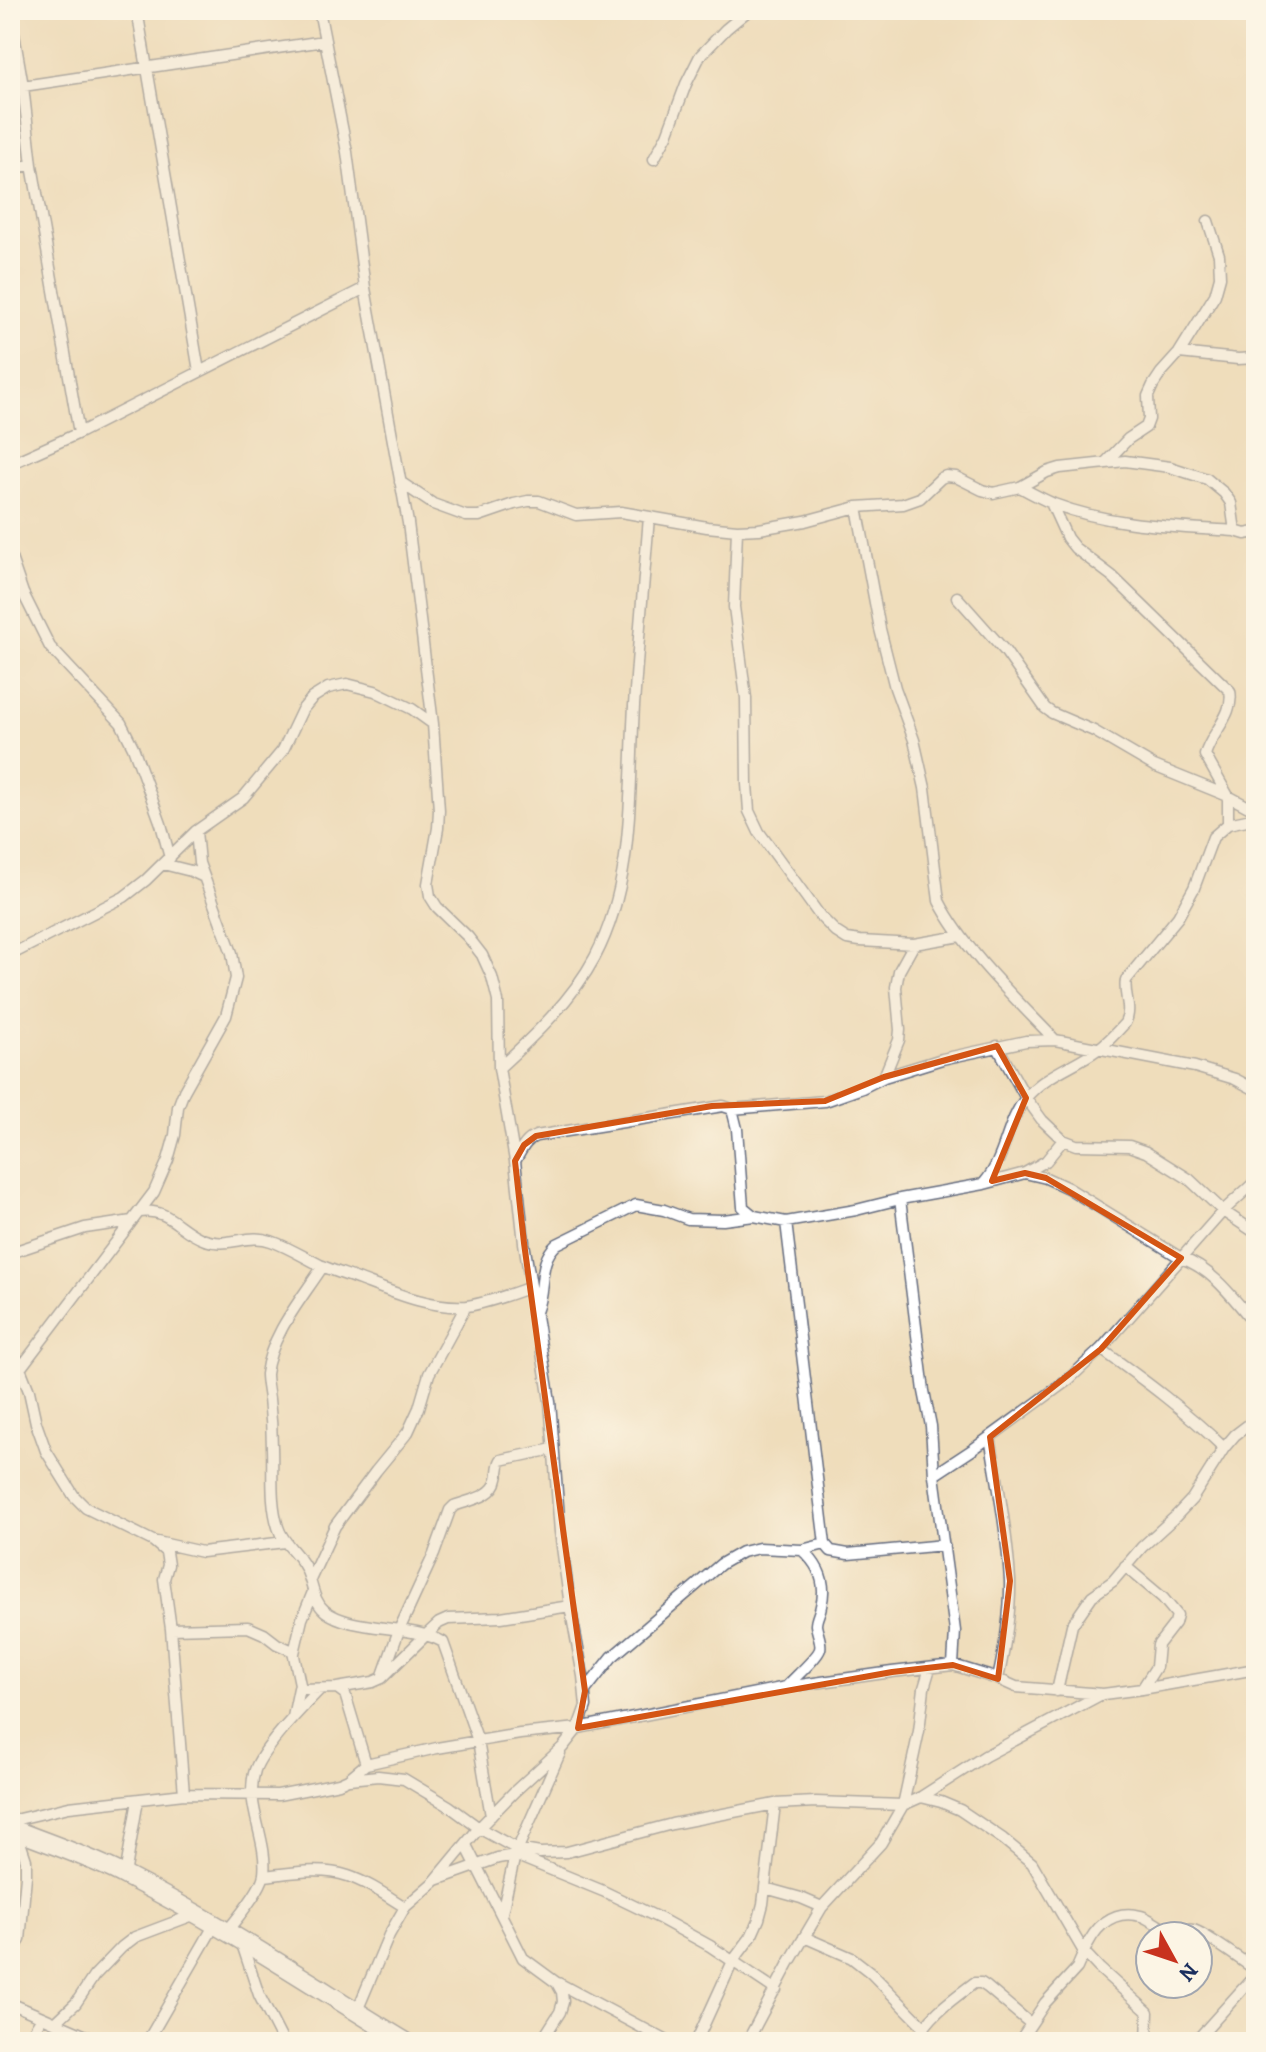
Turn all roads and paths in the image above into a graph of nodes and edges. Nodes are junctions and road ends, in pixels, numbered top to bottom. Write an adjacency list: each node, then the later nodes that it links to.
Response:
1 (137, 10): 6 (street)
2 (319, 10): 5 (street)
3 (749, 10): 8 (street)
4 (10, 11): 7 (street)
5 (324, 41): 6 (street); 12 (street)
6 (147, 68): 7 (street); 15 (street)
7 (23, 86): 9 (street)
8 (654, 159)
9 (32, 165): 10 (street); 16 (street)
10 (10, 168)
11 (1208, 221): 13 (street)
12 (365, 288): 15 (street); 19 (street)
13 (1179, 353): 14 (street); 17 (street)
14 (1256, 358)
15 (199, 371): 16 (street)
16 (79, 433): 18 (street)
17 (1106, 462): 20 (street); 25 (street)
18 (10, 464)
19 (400, 482): 23 (street); 29 (street)
20 (1020, 487): 21 (street); 22 (street)
21 (1051, 503): 25 (street); 30 (street)
22 (857, 507): 24 (street); 37 (street)
23 (649, 517): 24 (street); 43 (street)
24 (737, 530): 38 (street)
25 (1235, 531): 26 (street)
26 (1256, 532)
27 (10, 555): 35 (street)
28 (957, 597): 30 (street)
29 (433, 724): 34 (street); 43 (street)
30 (1228, 796): 31 (street); 33 (street)
31 (1256, 811)
32 (1256, 818): 33 (street)
33 (1228, 824): 42 (street)
34 (196, 831): 35 (street); 36 (street)
35 (166, 861): 36 (street); 39 (street)
36 (204, 877): 55 (street)
37 (961, 936): 38 (street); 40 (street)
38 (914, 944): 44 (street)
39 (10, 955)
40 (1055, 1040): 41 (street); 42 (street)
41 (997, 1046): 44 (street); 46 (street)
42 (1098, 1049): 45 (street); 46 (street)
43 (499, 1068): 49 (street)
44 (884, 1077): 47 (street)
45 (1256, 1090)
46 (1026, 1098): 48 (street); 52 (street)
47 (732, 1109): 49 (street); 56 (street)
48 (1063, 1140): 50 (street); 54 (street)
49 (515, 1161): 63 (street)
50 (1025, 1173): 52 (street); 61 (street)
51 (1256, 1181): 54 (street)
52 (984, 1184): 53 (street)
53 (900, 1199): 58 (street); 75 (street)
54 (1223, 1211): 59 (street); 61 (street)
55 (140, 1212): 57 (street); 62 (street)
56 (754, 1216): 58 (street); 65 (street)
57 (132, 1221): 60 (street); 69 (street)
58 (786, 1222): 78 (street)
59 (1256, 1233)
60 (10, 1253)
61 (1181, 1258): 66 (street); 68 (street)
62 (323, 1266): 64 (street); 77 (street)
63 (531, 1287): 64 (street); 65 (street)
64 (466, 1306): 84 (street)
65 (536, 1314): 74 (street)
66 (1256, 1325)
67 (10, 1343): 69 (street)
68 (1101, 1349): 72 (street); 73 (street)
69 (21, 1367): 70 (street); 76 (street)
70 (10, 1382)
71 (1256, 1419): 73 (street)
72 (990, 1437): 75 (street); 95 (street)
73 (1224, 1448): 83 (street)
74 (553, 1449): 86 (street); 88 (street)
75 (934, 1475): 79 (street)
76 (153, 1541): 80 (street); 82 (street)
77 (285, 1542): 80 (street); 84 (street)
78 (825, 1544): 79 (street); 81 (street)
79 (944, 1545): 91 (street)
80 (185, 1549): 82 (street)
81 (802, 1550): 96 (street); 101 (street)
82 (168, 1565): 87 (street)
83 (1125, 1566): 100 (street); 102 (street)
84 (310, 1580): 85 (street)
85 (313, 1592): 88 (street); 90 (street)
86 (570, 1606): 89 (street); 101 (street)
87 (171, 1629): 90 (street); 110 (street)
88 (399, 1630): 89 (street); 94 (street)
89 (426, 1635): 94 (street); 106 (street)
90 (294, 1653): 97 (street)
91 (953, 1665): 92 (street); 95 (street)
92 (930, 1668): 96 (street); 115 (street)
93 (1256, 1669): 100 (street)
94 (382, 1678): 98 (street)
95 (998, 1679): 102 (street)
96 (786, 1687): 105 (street)
97 (299, 1688): 99 (street); 104 (street)
98 (337, 1688): 99 (street); 108 (street)
99 (320, 1689): 104 (street)
100 (1142, 1689): 103 (street)
101 (585, 1691): 105 (street)
102 (1057, 1691): 103 (street)
103 (1103, 1694): 112 (street)
104 (293, 1719): 111 (street)
105 (578, 1728): 106 (street); 107 (street)
106 (478, 1741): 108 (street); 116 (street)
107 (563, 1747): 116 (street); 120 (street)
108 (366, 1764): 109 (street)
109 (348, 1779): 111 (street); 118 (street)
110 (184, 1794): 111 (street); 113 (street)
111 (252, 1794): 123 (street)
112 (921, 1797): 115 (street); 132 (street)
113 (138, 1800): 117 (street); 122 (street)
114 (775, 1804): 115 (street); 120 (street); 125 (street)
115 (903, 1805): 127 (street)
116 (491, 1816): 118 (street)
117 (12, 1826): 122 (highway); 133 (street)
118 (479, 1828): 119 (street); 120 (street)
119 (466, 1845): 121 (street); 124 (street)
120 (516, 1852): 121 (street); 129 (street); 134 (street)
121 (477, 1865): 124 (street); 129 (street)
122 (125, 1875): 128 (highway)
123 (264, 1876): 126 (street); 130 (street)
124 (435, 1881): 126 (street)
125 (765, 1888): 127 (street); 134 (street)
126 (405, 1907): 139 (street)
127 (822, 1907): 131 (street)
128 (197, 1914): 130 (highway); 141 (street)
129 (502, 1916): 136 (street)
130 (228, 1931): 139 (highway); 145 (street); 150 (street)
131 (804, 1937): 137 (street); 143 (street)
132 (1084, 1952): 135 (street); 142 (street); 156 (street)
133 (10, 1954)
134 (733, 1961): 137 (street); 153 (street)
135 (1256, 1972): 157 (street)
136 (557, 1983): 151 (street); 152 (street)
137 (776, 1990): 154 (street)
138 (10, 2003): 140 (street)
139 (357, 2011): 144 (highway)
140 (42, 2017): 141 (street); 148 (street)
141 (56, 2022): 149 (street)
142 (1031, 2024): 143 (street); 147 (street)
143 (924, 2027): 155 (street)
144 (380, 2035): 146 (highway)
145 (149, 2041)
146 (403, 2041)
147 (1021, 2041)
148 (27, 2042)
149 (100, 2042)
150 (283, 2042)
151 (541, 2042)
152 (669, 2042)
153 (696, 2042)
154 (747, 2042)
155 (915, 2042)
156 (1147, 2042)
157 (1195, 2042)

